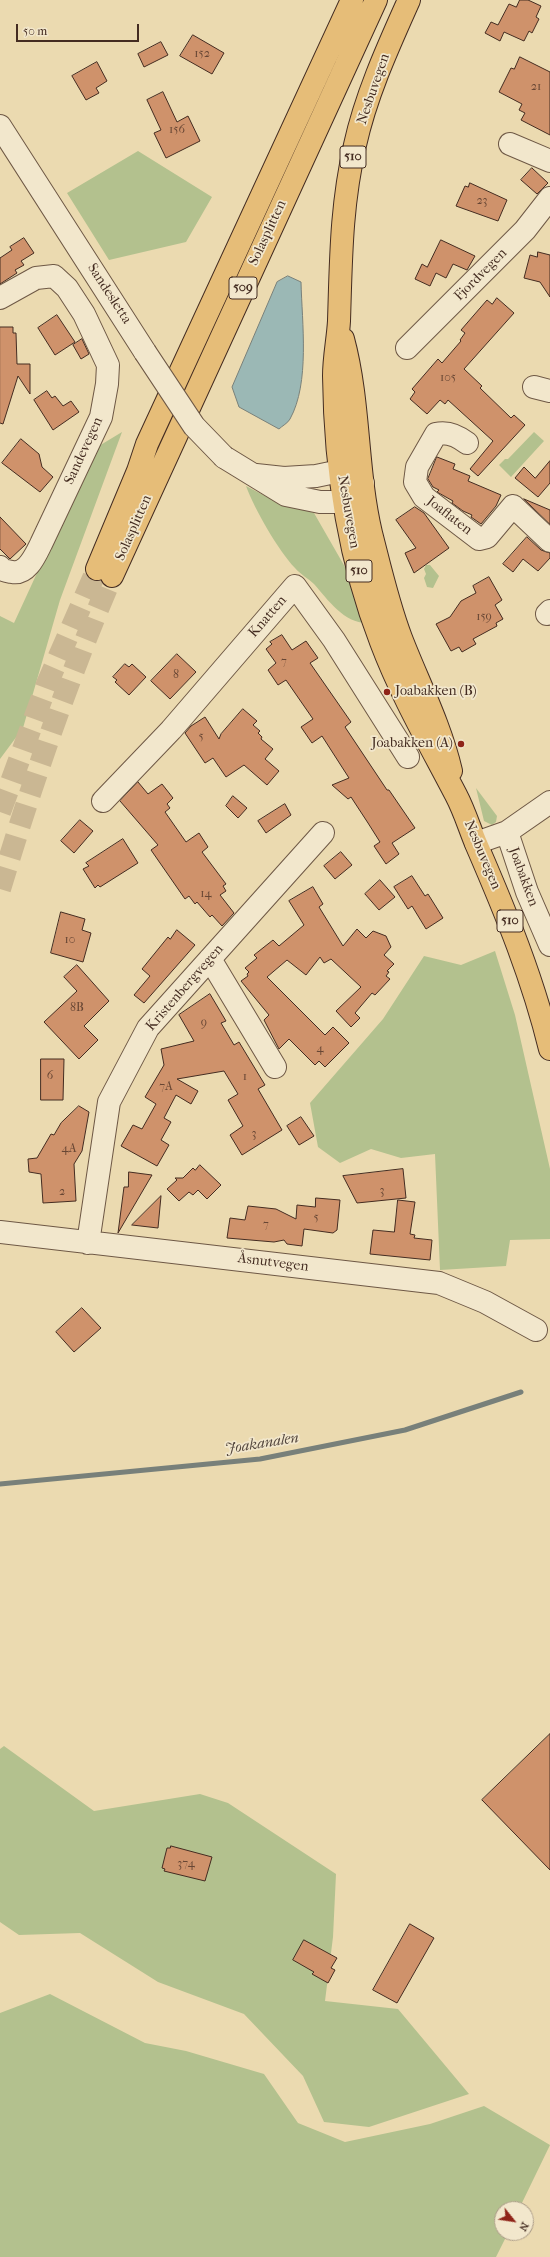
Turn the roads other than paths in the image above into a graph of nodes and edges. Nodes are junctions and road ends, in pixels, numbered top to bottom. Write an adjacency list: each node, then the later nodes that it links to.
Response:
1 (352, 0): 2 (main road, Solasplitten / 509)
2 (376, 0)
3 (409, 0): 9 (main road, Nesbuvegen / 510)
4 (0, 126): 13 (street, Sandesletta, bridge)
5 (510, 144): 6 (street)
6 (550, 161)
7 (550, 198): 10 (street, Fjordvegen)
8 (0, 298): 17 (street, Sandevegen)
9 (339, 324): 12 (main road, Nesbuvegen / 510); 14 (main road, Nesbuvegen / 510)
10 (407, 348)
11 (467, 443): 16 (street, Joaflaten)
12 (340, 471): 13 (street); 14 (street); 15 (main road, Nesbuvegen / 510)
13 (256, 475): 15 (street, Sandesletta)
14 (363, 483): 15 (street); 18 (main road, Nesbuvegen / 510)
15 (344, 502): 18 (main road, Nesbuvegen / 510)
16 (550, 541)
17 (0, 567)
18 (437, 743): 19 (street, Knatten); 23 (main road, Nesbuvegen / 510)
19 (104, 801)
20 (550, 802): 21 (street)
21 (507, 832): 23 (street); 24 (street, Joabakken)
22 (323, 833): 25 (street, Kristenbergvegen)
23 (476, 843): 26 (main road, Nesbuvegen / 510)
24 (550, 945)
25 (210, 959): 27 (street); 29 (street, Kristenbergvegen)
26 (550, 1049)
27 (275, 1067)
28 (0, 1232): 29 (street, Åsnutvegen)
29 (88, 1243): 30 (street, Åsnutvegen)
30 (545, 1332)

